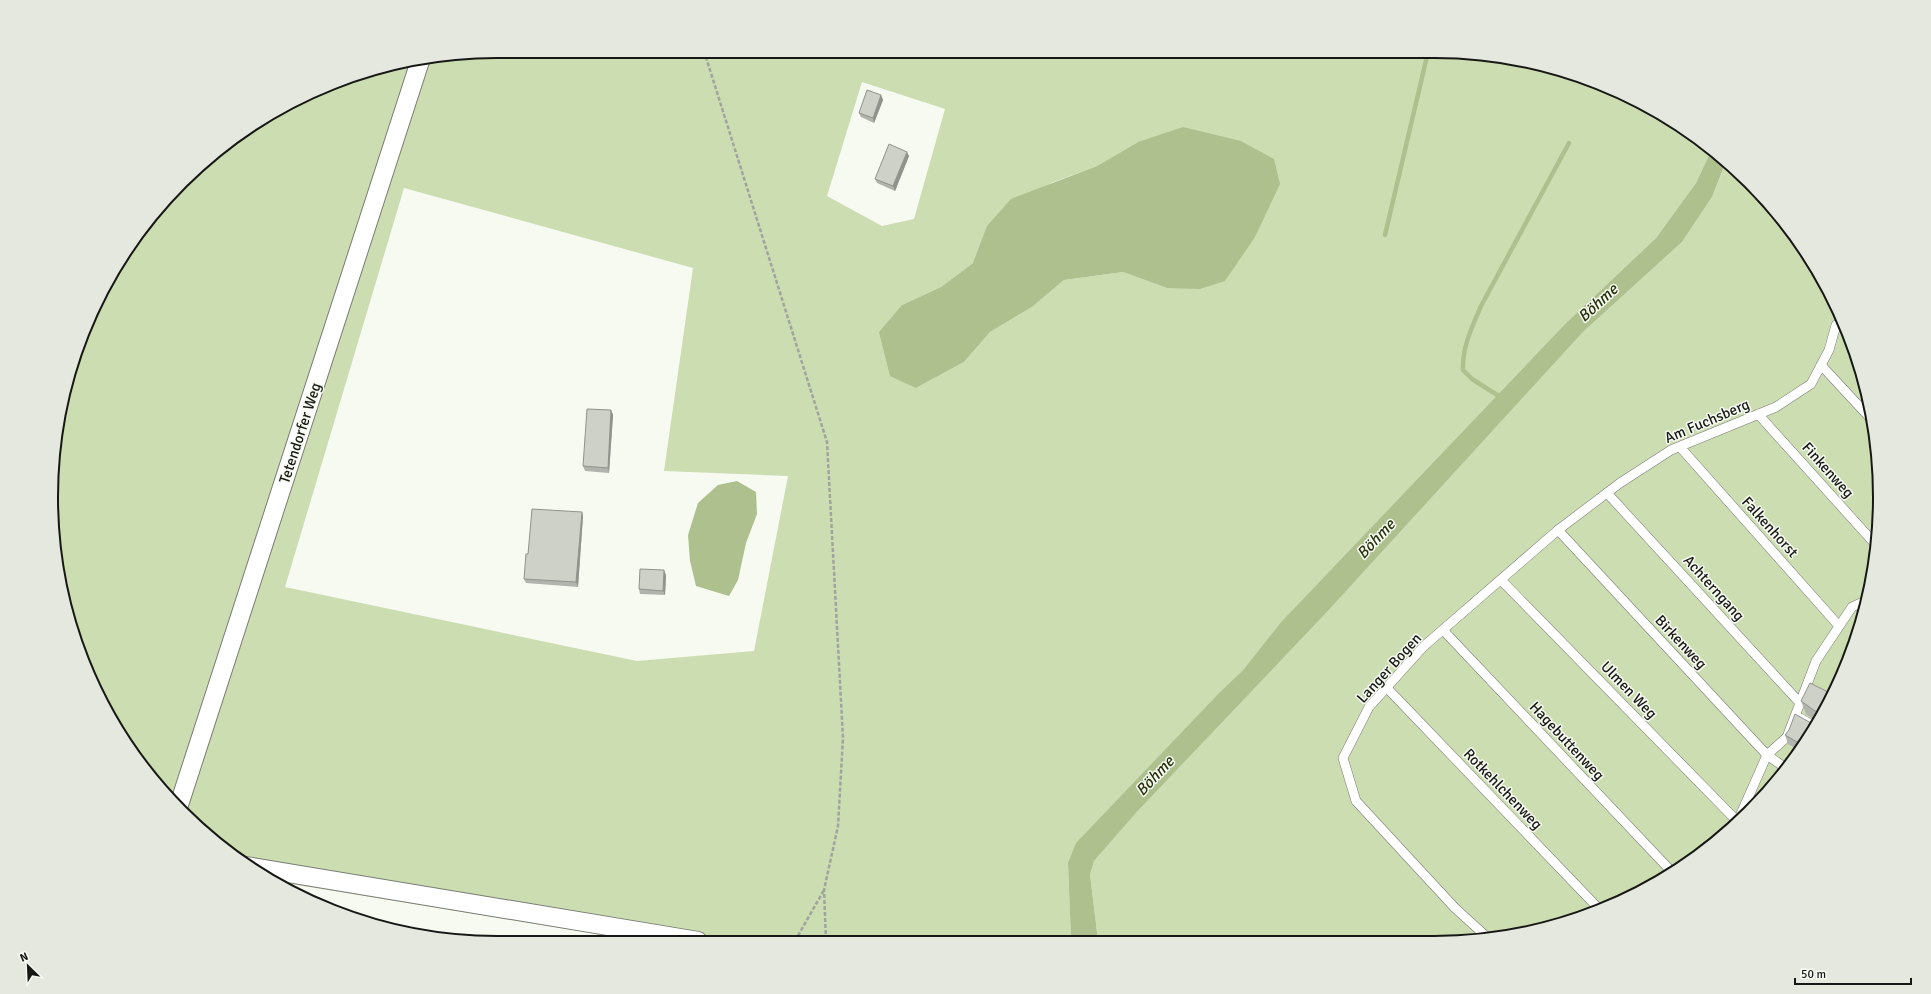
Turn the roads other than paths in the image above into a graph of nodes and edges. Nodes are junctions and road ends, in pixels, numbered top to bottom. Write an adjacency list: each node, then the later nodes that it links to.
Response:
1 (419, 65): 20 (street, Tetendorfer Weg)
2 (1838, 324): 3 (lane, Am Fuchsberg)
3 (1821, 365): 4 (lane); 5 (lane, Am Fuchsberg)
4 (1865, 413)
5 (1758, 414): 6 (lane, Am Fuchsberg); 9 (lane, Finkenweg)
6 (1680, 446): 7 (lane, Am Fuchsberg); 12 (lane, Falkenhorst)
7 (1607, 493): 8 (lane, Am Fuchsberg); 15 (lane, Achterngang)
8 (1558, 530): 10 (lane, Langer Bogen); 18 (lane, Birkenweg)
9 (1871, 539)
10 (1501, 580): 13 (lane, Langer Bogen); 22 (lane, Ulmen Weg)
11 (1860, 603): 12 (lane)
12 (1839, 626): 15 (lane)
13 (1443, 630): 14 (lane, Langer Bogen); 23 (lane, Hagebuttenweg)
14 (1387, 688): 25 (lane, Rotkehlchenweg); 26 (lane, Langer Bogen)
15 (1800, 703): 16 (lane)
16 (1796, 716): 17 (lane); 18 (lane)
17 (1810, 724)
18 (1767, 755): 19 (lane, Birkenweg); 21 (lane)
19 (1781, 765)
20 (181, 800)
21 (1744, 807)
22 (1733, 817)
23 (1668, 868)
24 (264, 869): 27 (street)
25 (1596, 905)
26 (1482, 933)
27 (668, 936)

